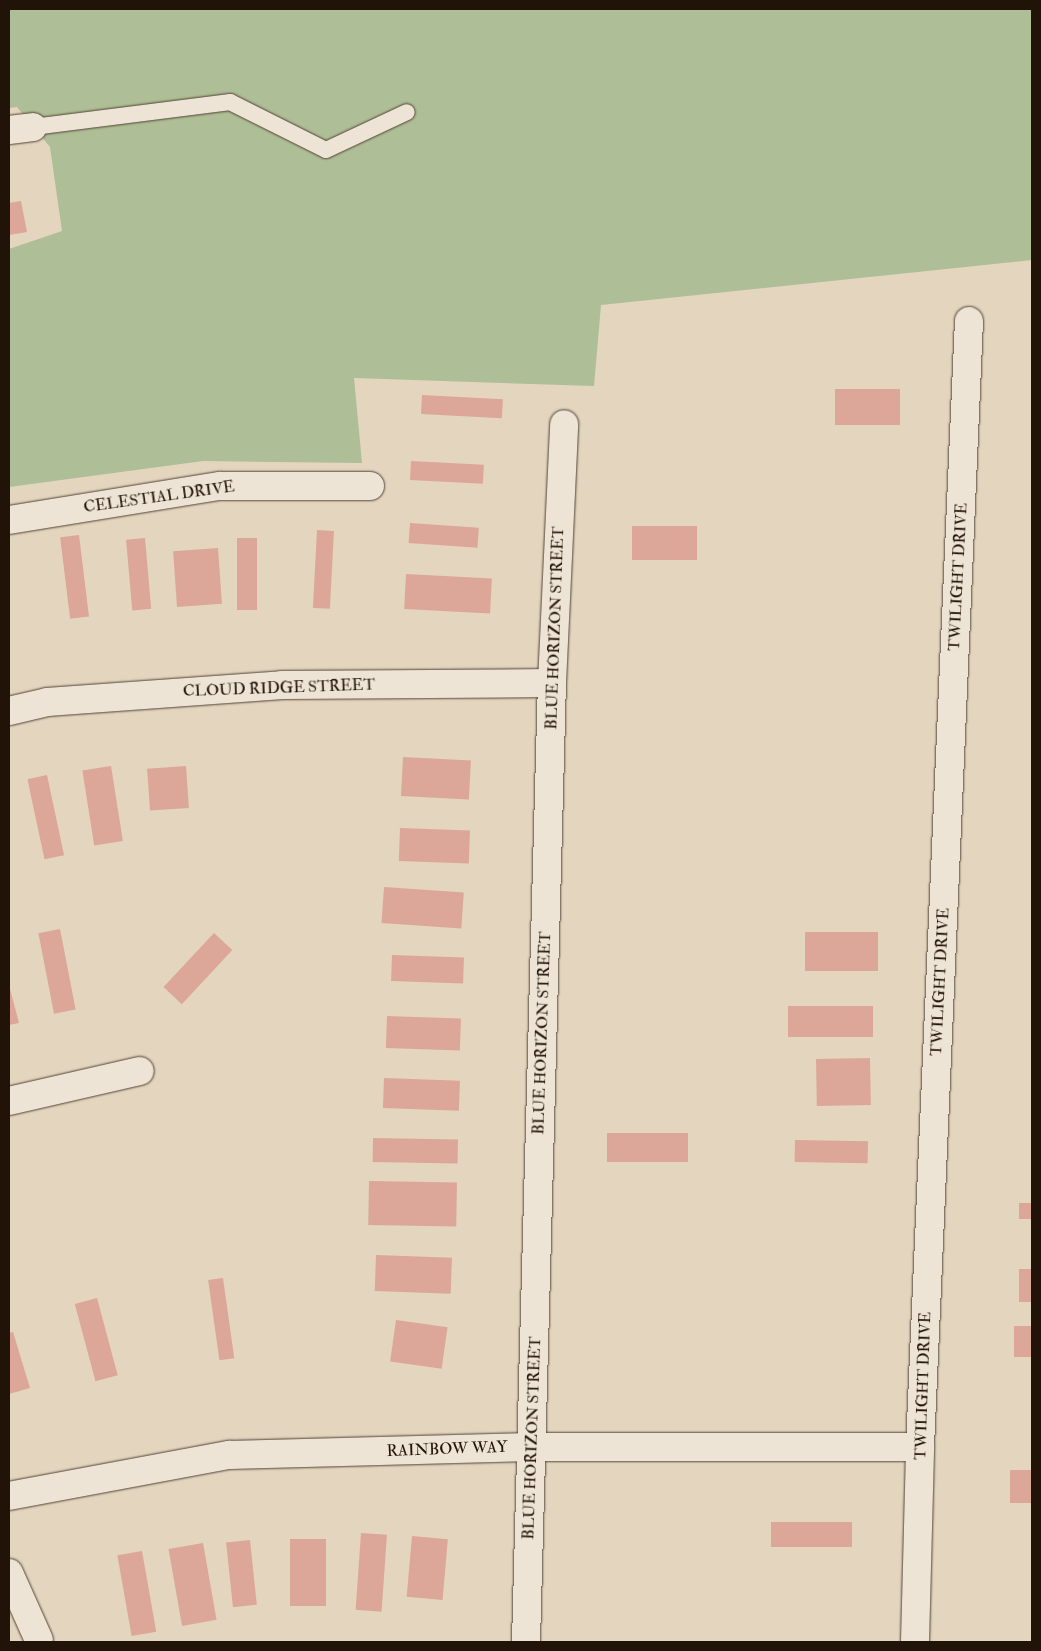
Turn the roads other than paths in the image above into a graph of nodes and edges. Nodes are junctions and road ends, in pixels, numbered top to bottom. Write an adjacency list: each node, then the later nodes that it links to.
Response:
1 (407, 112): 2 (lane)
2 (21, 128)
3 (969, 321): 12 (street, TWILIGHT DRIVE)
4 (564, 424): 7 (street, BLUE HORIZON STREET)
5 (370, 486): 6 (street, CELESTIAL DRIVE)
6 (9, 520)
7 (552, 683): 8 (street, CLOUD RIDGE STREET); 11 (street, BLUE HORIZON STREET)
8 (9, 711)
9 (140, 1071): 10 (street)
10 (9, 1101)
11 (532, 1447): 12 (street, RAINBOW WAY); 13 (street, RAINBOW WAY); 16 (street, BLUE HORIZON STREET)
12 (920, 1447): 17 (street, TWILIGHT DRIVE)
13 (9, 1496)
14 (9, 1573): 15 (street)
15 (39, 1640)
16 (526, 1642)
17 (915, 1642)

